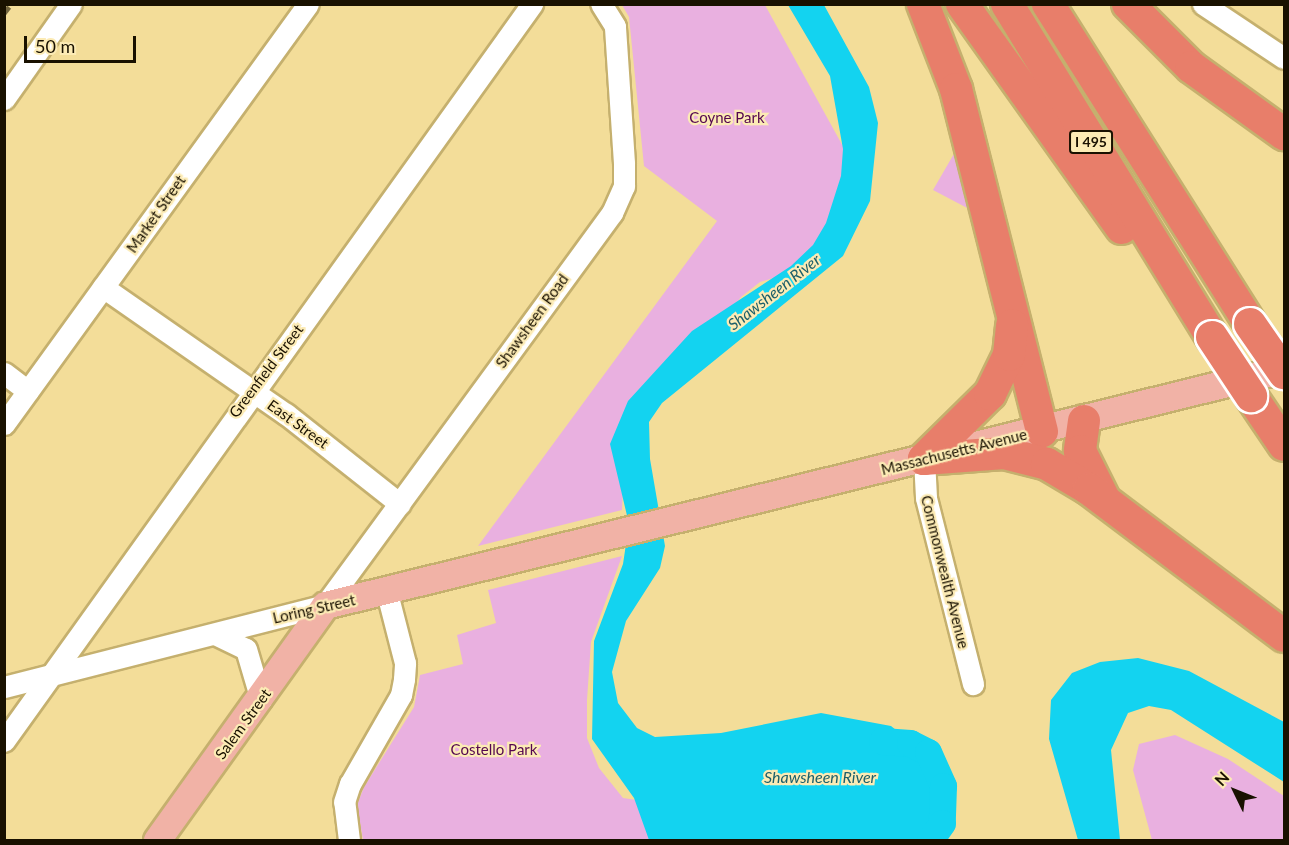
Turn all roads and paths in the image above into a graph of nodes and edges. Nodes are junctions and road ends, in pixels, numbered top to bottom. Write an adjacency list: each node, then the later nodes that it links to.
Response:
1 (71, 4): 13 (street)
2 (308, 4): 17 (street, Market Street)
3 (532, 4): 22 (street, Greenfield Street)
4 (601, 4): 29 (street, Shawsheen Road)
5 (923, 4): 18 (highway)
6 (962, 4): 16 (highway)
7 (1007, 4): 16 (highway, I 495)
8 (1048, 4): 15 (highway, I 495)
9 (1072, 4): 15 (highway)
10 (1128, 4): 14 (highway)
11 (1203, 4): 12 (street)
12 (1284, 58)
13 (4, 99)
14 (1284, 134)
15 (1144, 155): 19 (highway, I 495, bridge)
16 (1175, 279): 26 (highway, I 495, bridge)
17 (103, 287): 21 (street, Market Street); 22 (street, East Street)
18 (1013, 312): 25 (highway); 27 (highway)
19 (1284, 371): 23 (main road, Massachusetts Avenue)
20 (4, 373): 21 (street)
21 (28, 391): 24 (street, Market Street)
22 (252, 391): 29 (street, East Street); 35 (street, Greenfield Street)
23 (1084, 421): 25 (main road, Massachusetts Avenue); 28 (highway)
24 (4, 424)
25 (1042, 431): 27 (main road, Massachusetts Avenue)
26 (1284, 445)
27 (924, 459): 28 (highway); 30 (main road, Massachusetts Avenue); 36 (street, Commonwealth Avenue)
28 (1105, 500): 34 (highway)
29 (400, 504): 32 (street, Shawsheen Road)
30 (624, 534): 31 (main road, Loring Street)
31 (387, 593): 32 (main road, Loring Street); 41 (street)
32 (325, 605): 33 (street, Loring Street); 38 (main road, Salem Street)
33 (215, 634): 35 (street, Loring Street); 38 (street)
34 (1284, 636)
35 (51, 675): 37 (street, Loring Street); 39 (street, Greenfield Street)
36 (973, 684)
37 (4, 687)
38 (261, 700): 40 (main road, Salem Street)
39 (4, 741)
40 (157, 840)
41 (349, 840)

